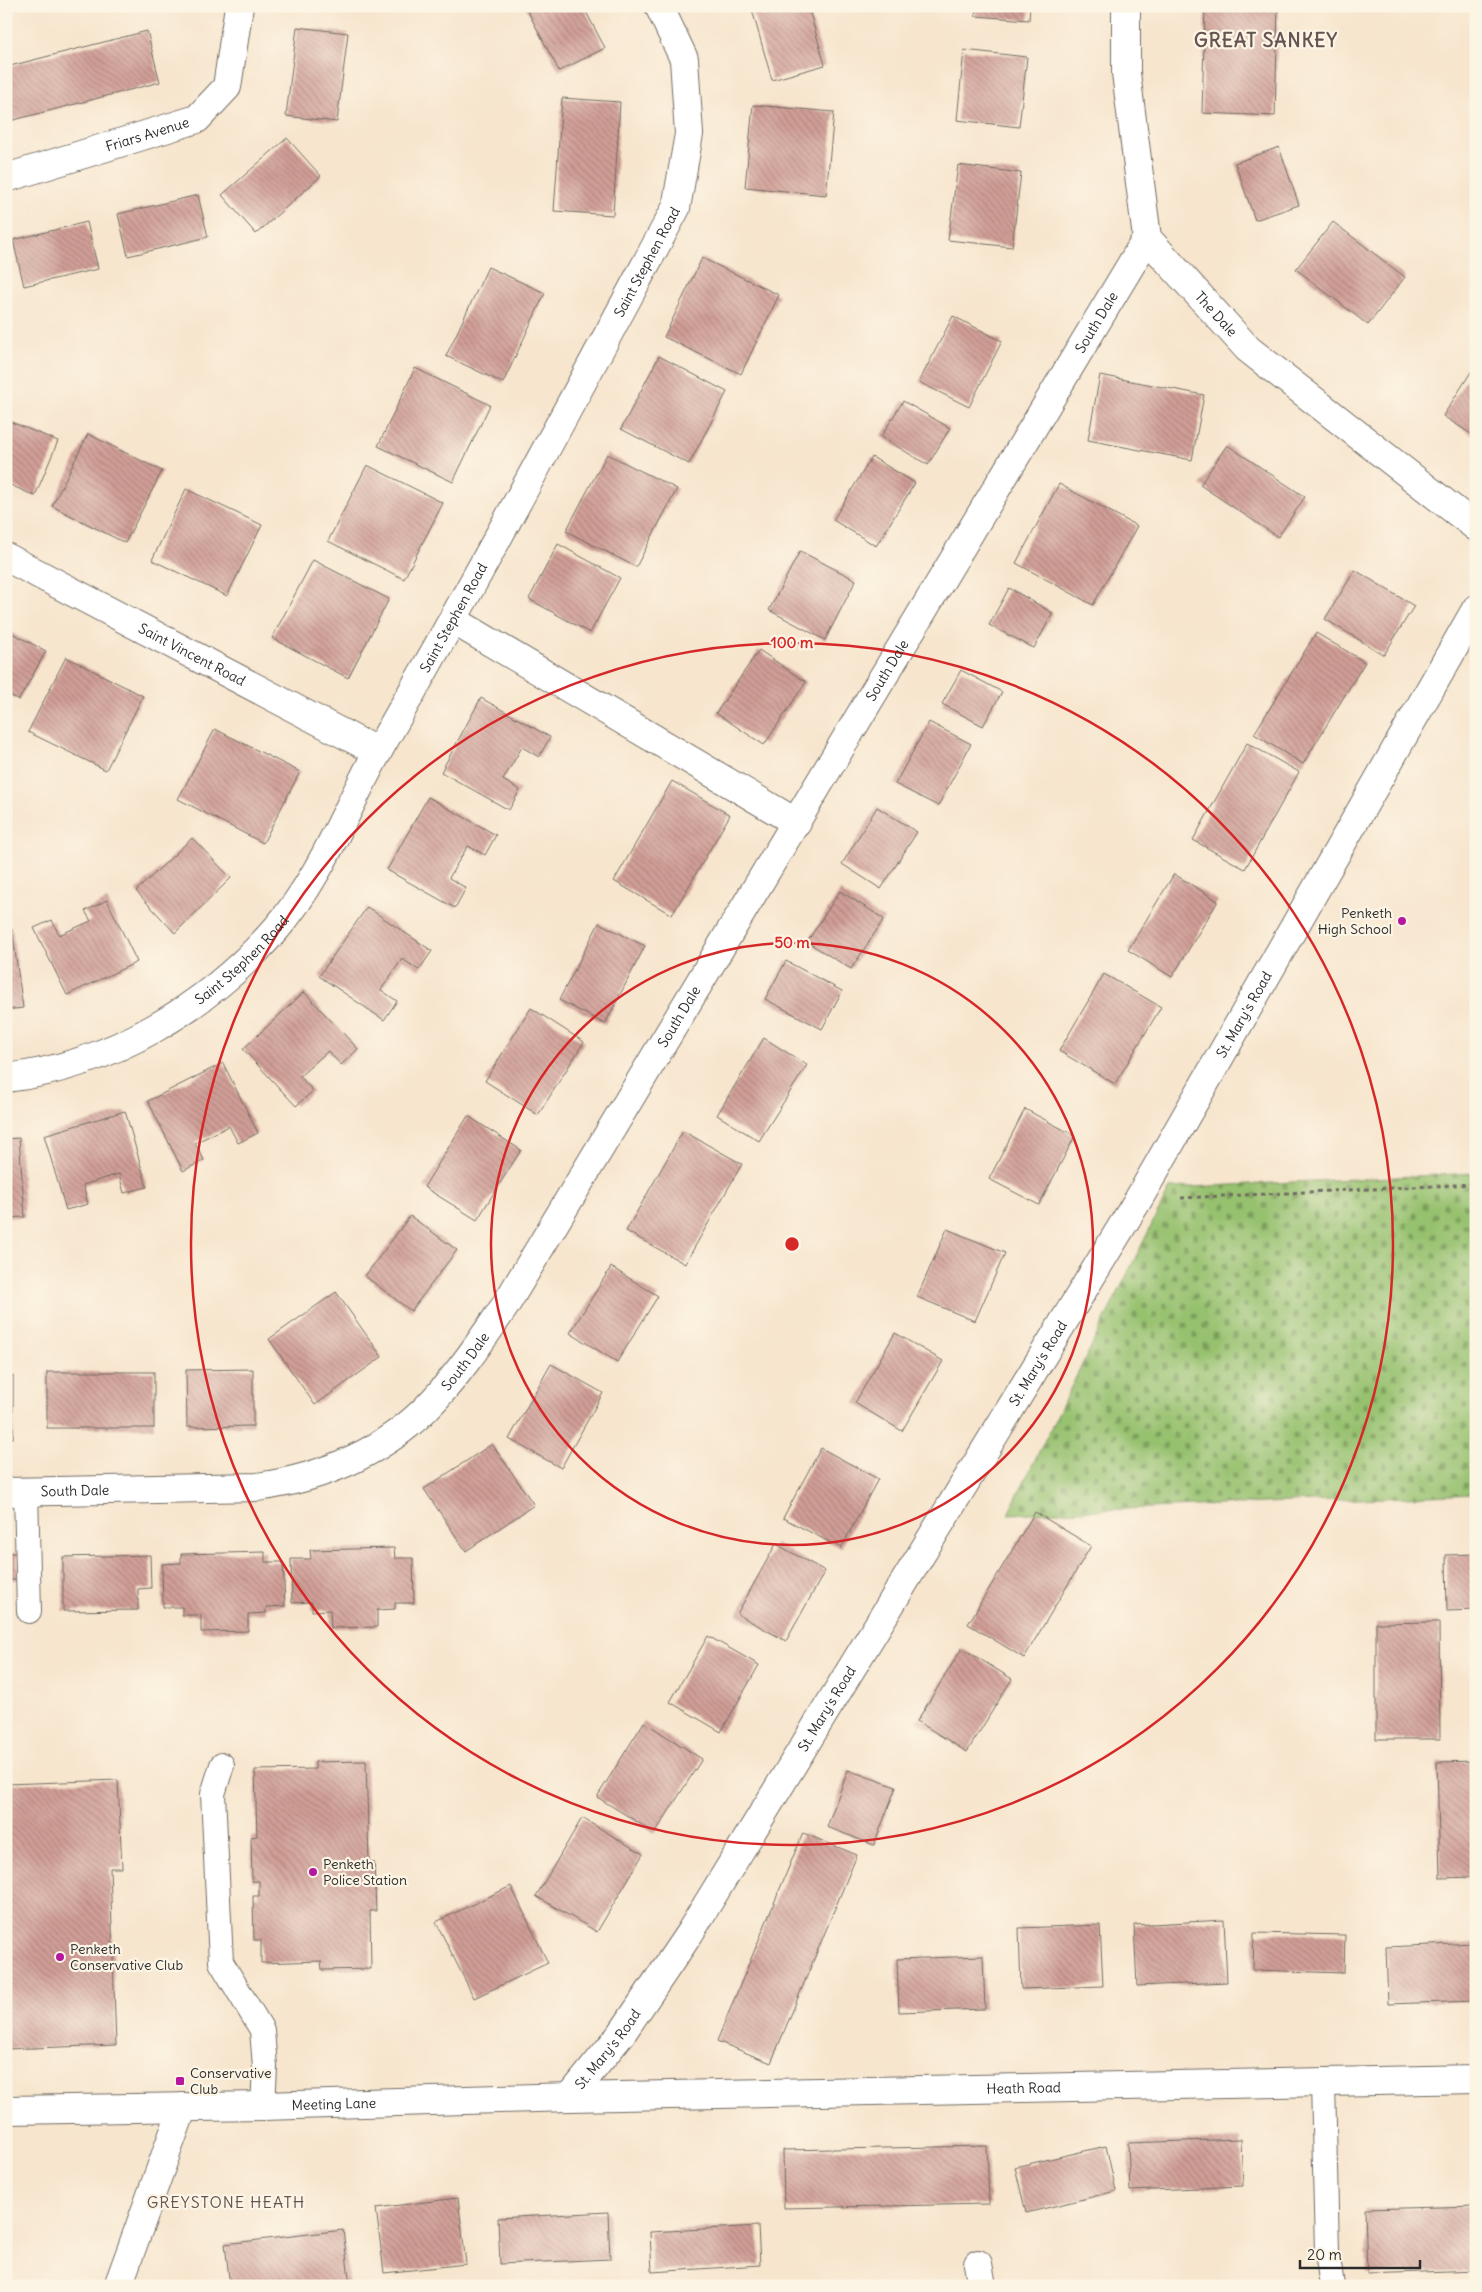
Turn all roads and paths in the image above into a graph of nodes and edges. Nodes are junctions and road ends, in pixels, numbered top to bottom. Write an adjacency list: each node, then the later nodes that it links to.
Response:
1 (239, 6): 4 (street, Friars Avenue)
2 (659, 6): 9 (street, Saint Stephen Road)
3 (1126, 6): 5 (street)
4 (6, 178)
5 (1146, 238): 6 (street, The Dale); 11 (street, South Dale)
6 (1476, 527)
7 (6, 557): 10 (street, Saint Vincent Road)
8 (1476, 609): 14 (street, St. Mary's Road)
9 (454, 620): 10 (street, Saint Stephen Road); 11 (street)
10 (378, 752): 12 (street, Saint Stephen Road)
11 (797, 823): 15 (street, South Dale)
12 (6, 1078)
13 (1476, 1184): 14 (path)
14 (1138, 1200): 20 (street, St. Mary's Road)
15 (16, 1492): 16 (lane)
16 (29, 1611)
17 (222, 1765): 21 (lane)
18 (1476, 2079): 19 (street, Heath Road)
19 (1323, 2082): 20 (street, Heath Road); 26 (lane)
20 (570, 2097): 21 (street, Meeting Lane)
21 (263, 2106): 22 (street, Meeting Lane)
22 (183, 2108): 23 (street, Meeting Lane); 25 (street)
23 (6, 2110)
24 (6, 2284): 25 (path)
25 (118, 2285)
26 (1332, 2286)

